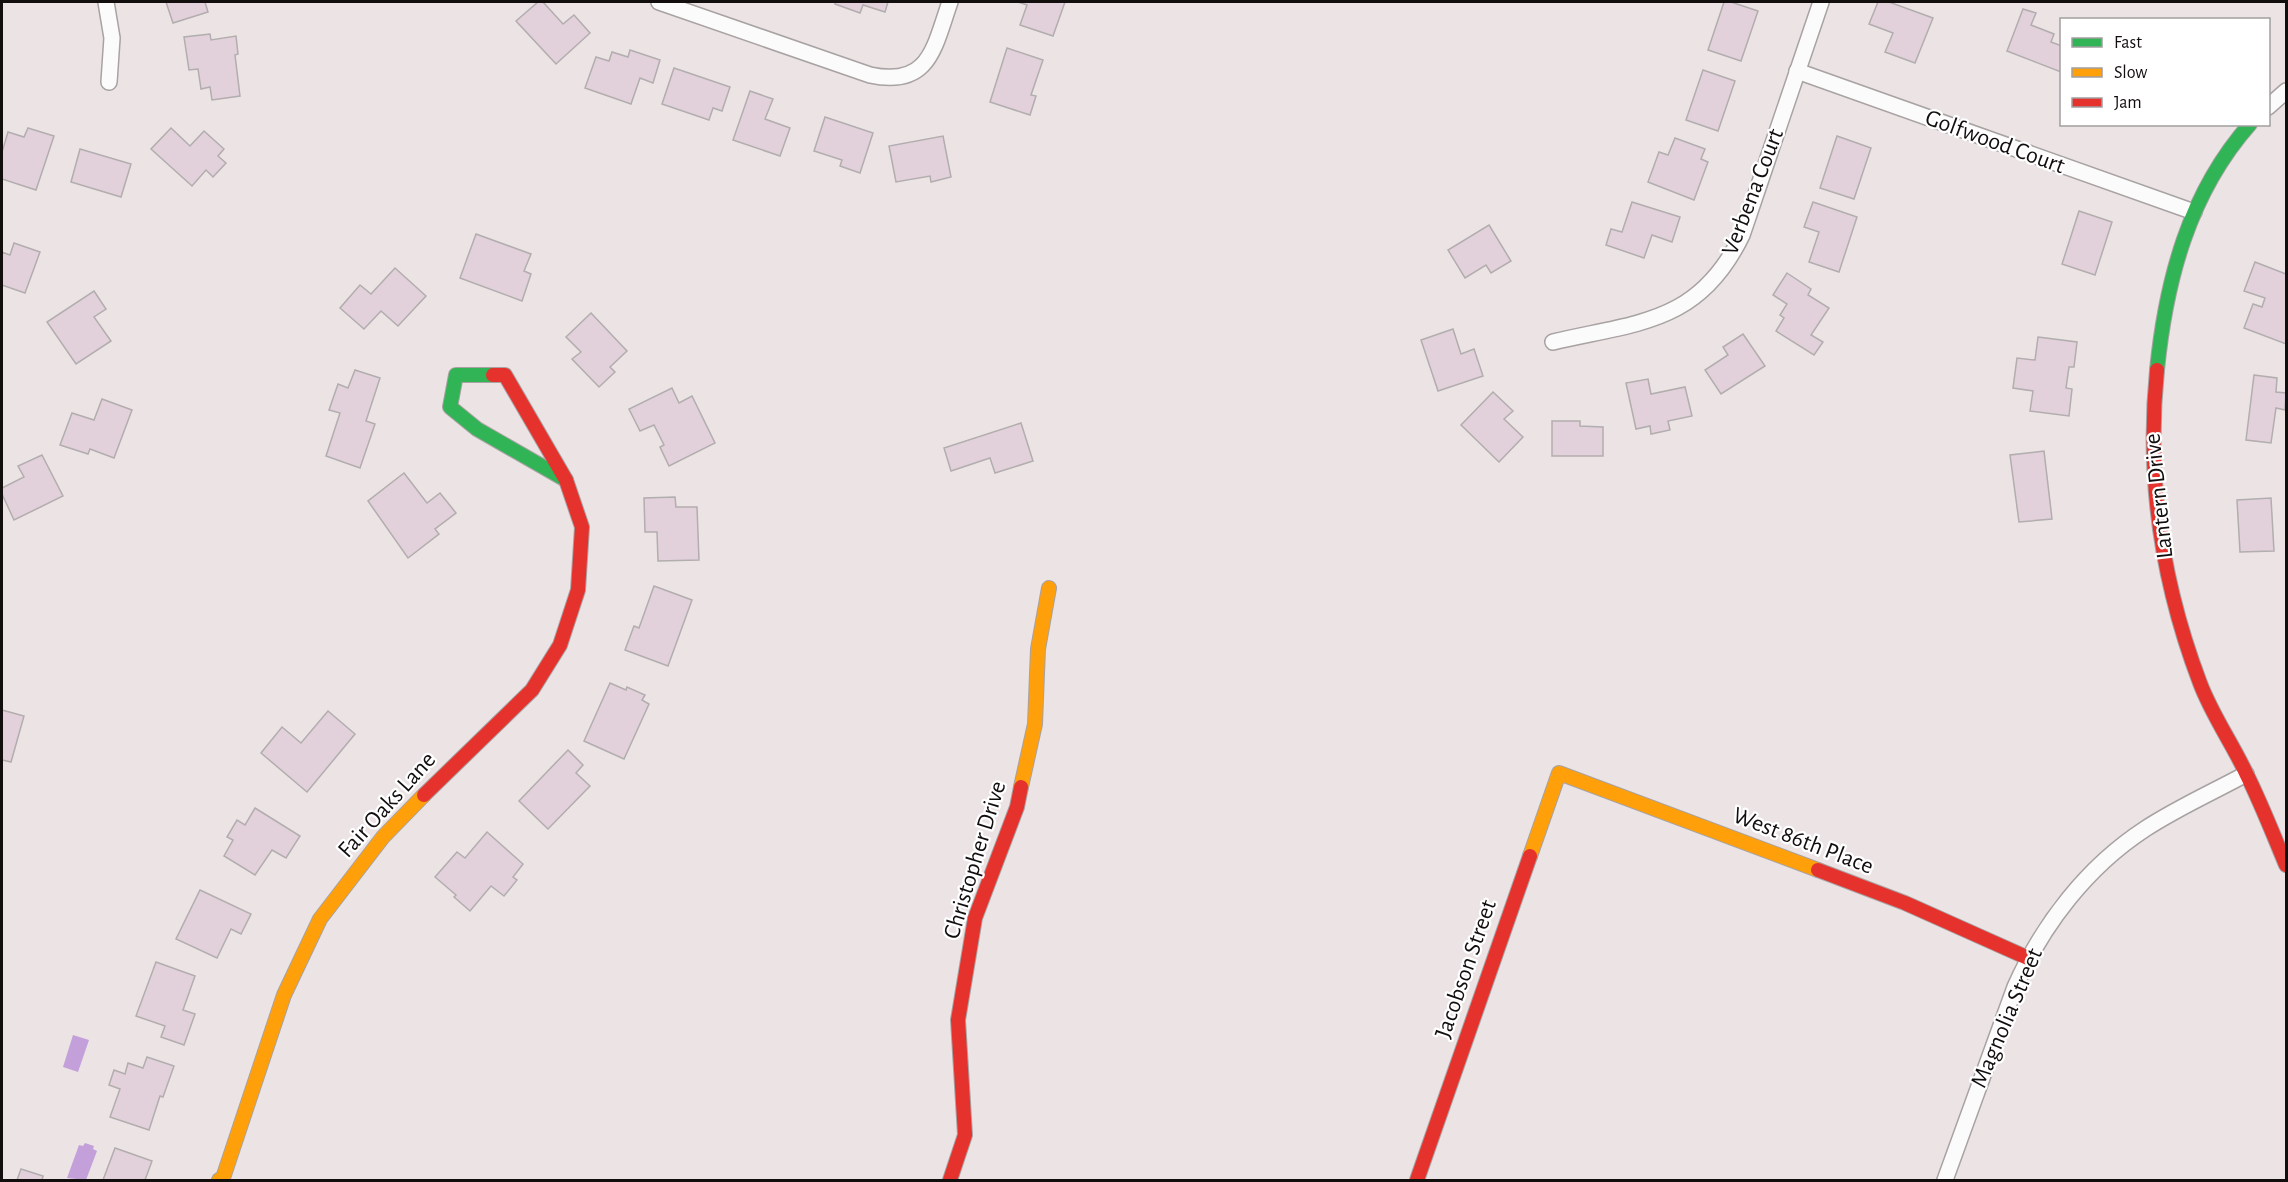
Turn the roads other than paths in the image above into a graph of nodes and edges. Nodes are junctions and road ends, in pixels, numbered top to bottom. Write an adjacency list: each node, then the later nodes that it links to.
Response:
1 (106, 2): 6 (street)
2 (659, 2): 3 (street)
3 (950, 2)
4 (1821, 2): 5 (street, Verbena Court)
5 (1797, 71): 10 (street, Golfwood Court); 11 (street, Verbena Court)
6 (109, 81)
7 (2286, 91): 8 (street)
8 (2270, 105)
9 (2248, 126): 10 (street, Lantern Drive)
10 (2193, 212): 15 (street, Lantern Drive)
11 (1553, 342)
12 (566, 480): 12 (street, Fair Oaks Lane); 18 (street, Fair Oaks Lane)
13 (1049, 588): 19 (street, Christopher Drive)
14 (1558, 773): 17 (street, West 86th Place); 20 (street, Jacobson Street)
15 (2246, 774): 16 (street, Lantern Drive); 17 (street, Magnolia Street)
16 (2286, 865)
17 (2028, 958): 21 (street, Magnolia Street)
18 (222, 1180)
19 (950, 1180)
20 (1417, 1180)
21 (1945, 1180)

